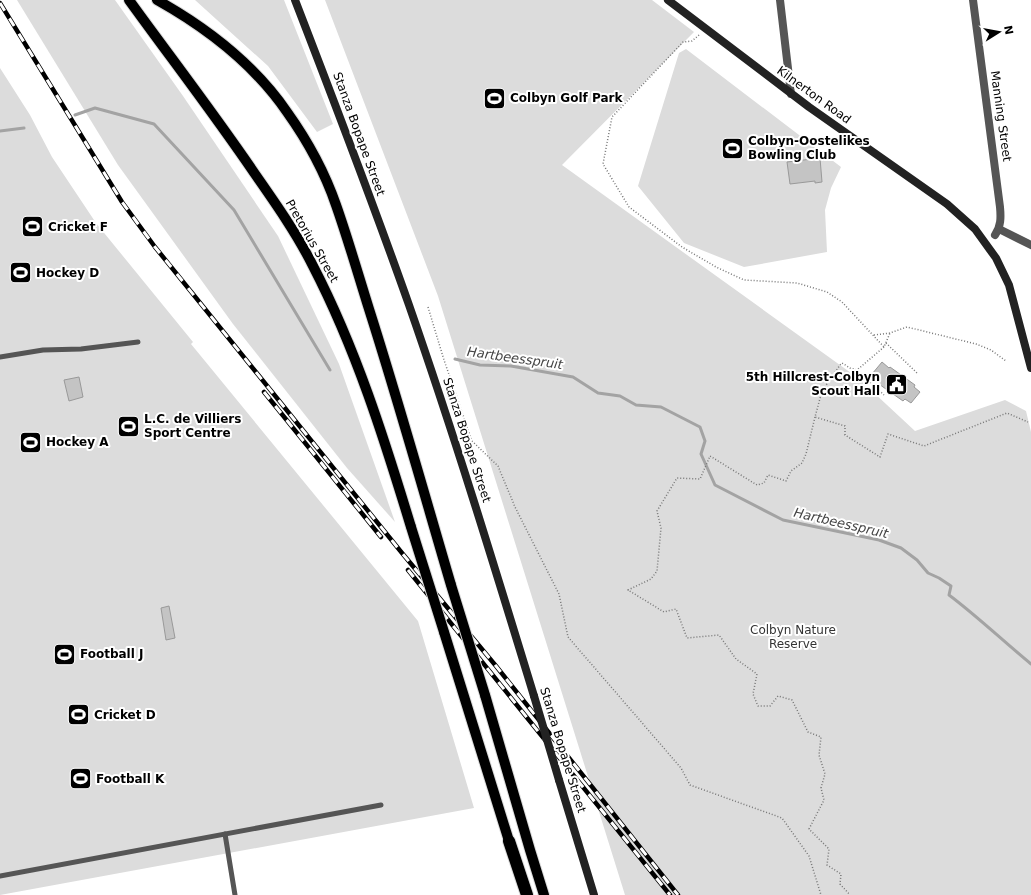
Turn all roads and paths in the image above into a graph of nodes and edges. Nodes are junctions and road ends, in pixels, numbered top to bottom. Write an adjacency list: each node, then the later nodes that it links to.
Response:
1 (129, 0): 26 (main road, Pretorius Street, bridge)
2 (157, 0): 31 (main road, bridge)
3 (295, 0): 32 (main road, Stanza Bopape Street, bridge)
4 (668, 0): 7 (main road, Kilnerton Road)
5 (780, 0): 8 (street)
6 (973, 0): 9 (street, Manning Street)
7 (705, 30): 8 (main road, Kilnerton Road); 12 (path)
8 (791, 94): 18 (main road, Kilnerton Road)
9 (1031, 245)
10 (428, 307): 33 (path)
11 (890, 333): 12 (path); 14 (path); 17 (path)
12 (874, 336): 15 (path)
13 (138, 342): 16 (lane)
14 (886, 343): 15 (path); 20 (path)
15 (884, 347): 19 (path)
16 (0, 357)
17 (1006, 361)
18 (1031, 368)
19 (858, 370): 21 (path); 22 (path)
20 (917, 373)
21 (884, 395)
22 (815, 417): 23 (path); 34 (path)
23 (1028, 422)
24 (381, 805): 25 (lane)
25 (225, 834): 27 (lane); 28 (lane)
26 (509, 841): 29 (highway); 30 (highway)
27 (0, 876)
28 (235, 895)
29 (522, 895)
30 (527, 895)
31 (544, 895)
32 (594, 895)
33 (821, 895)
34 (850, 895)

